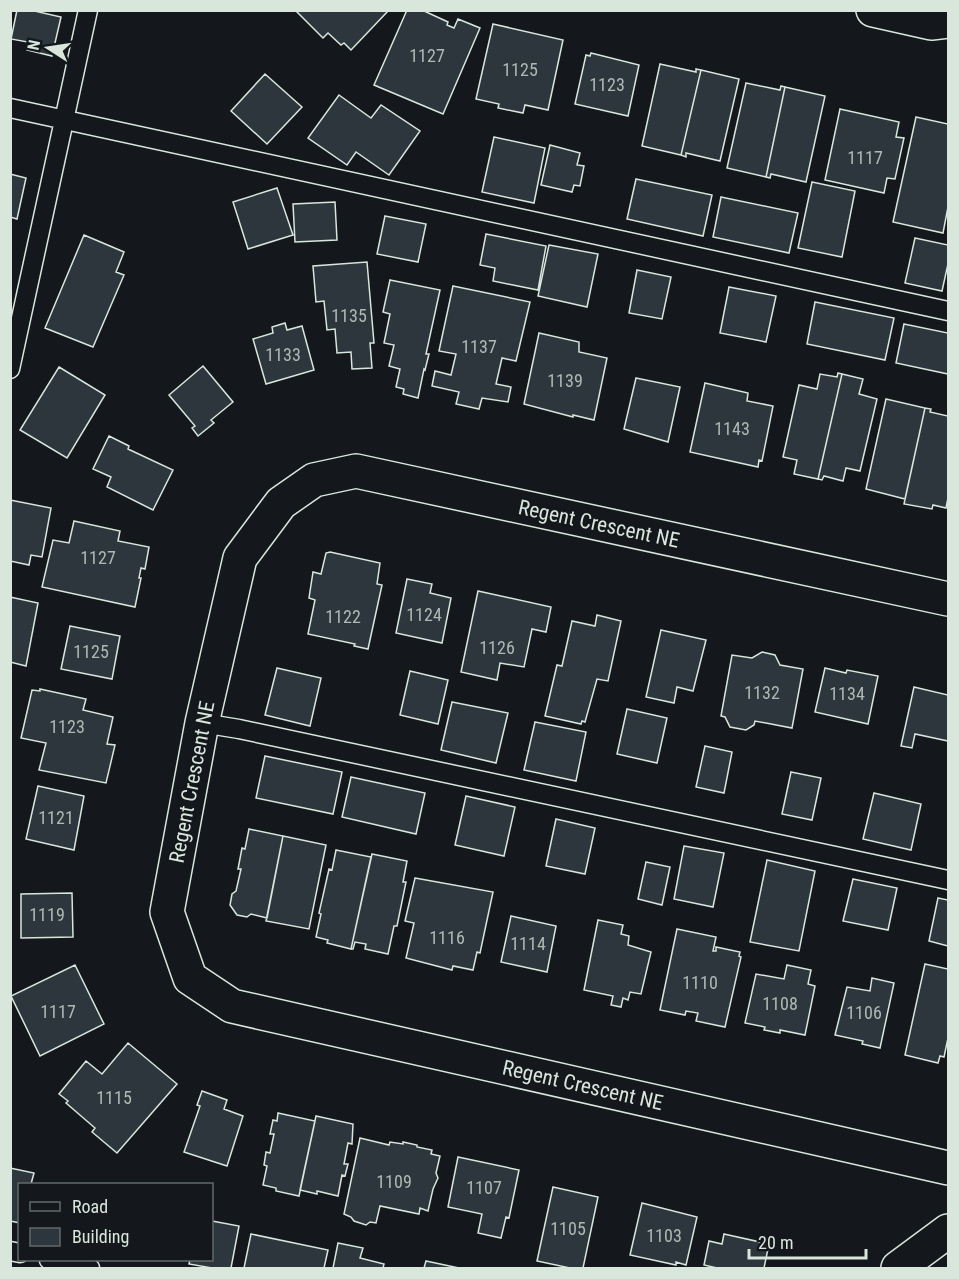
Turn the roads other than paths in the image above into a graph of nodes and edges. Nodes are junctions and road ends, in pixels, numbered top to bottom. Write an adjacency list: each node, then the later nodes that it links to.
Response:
1 (88, 10): 5 (lane)
2 (873, 10): 3 (street)
3 (948, 21)
4 (10, 108): 5 (lane)
5 (66, 118): 6 (lane); 7 (lane)
6 (948, 311)
7 (10, 369)
8 (948, 599): 9 (street, Regent Crescent NE)
9 (202, 723): 10 (lane); 11 (street, Regent Crescent NE)
10 (948, 880)
11 (948, 1168)
12 (948, 1231): 15 (street)
13 (53, 1261): 14 (lane)
14 (90, 1269)
15 (898, 1269)

